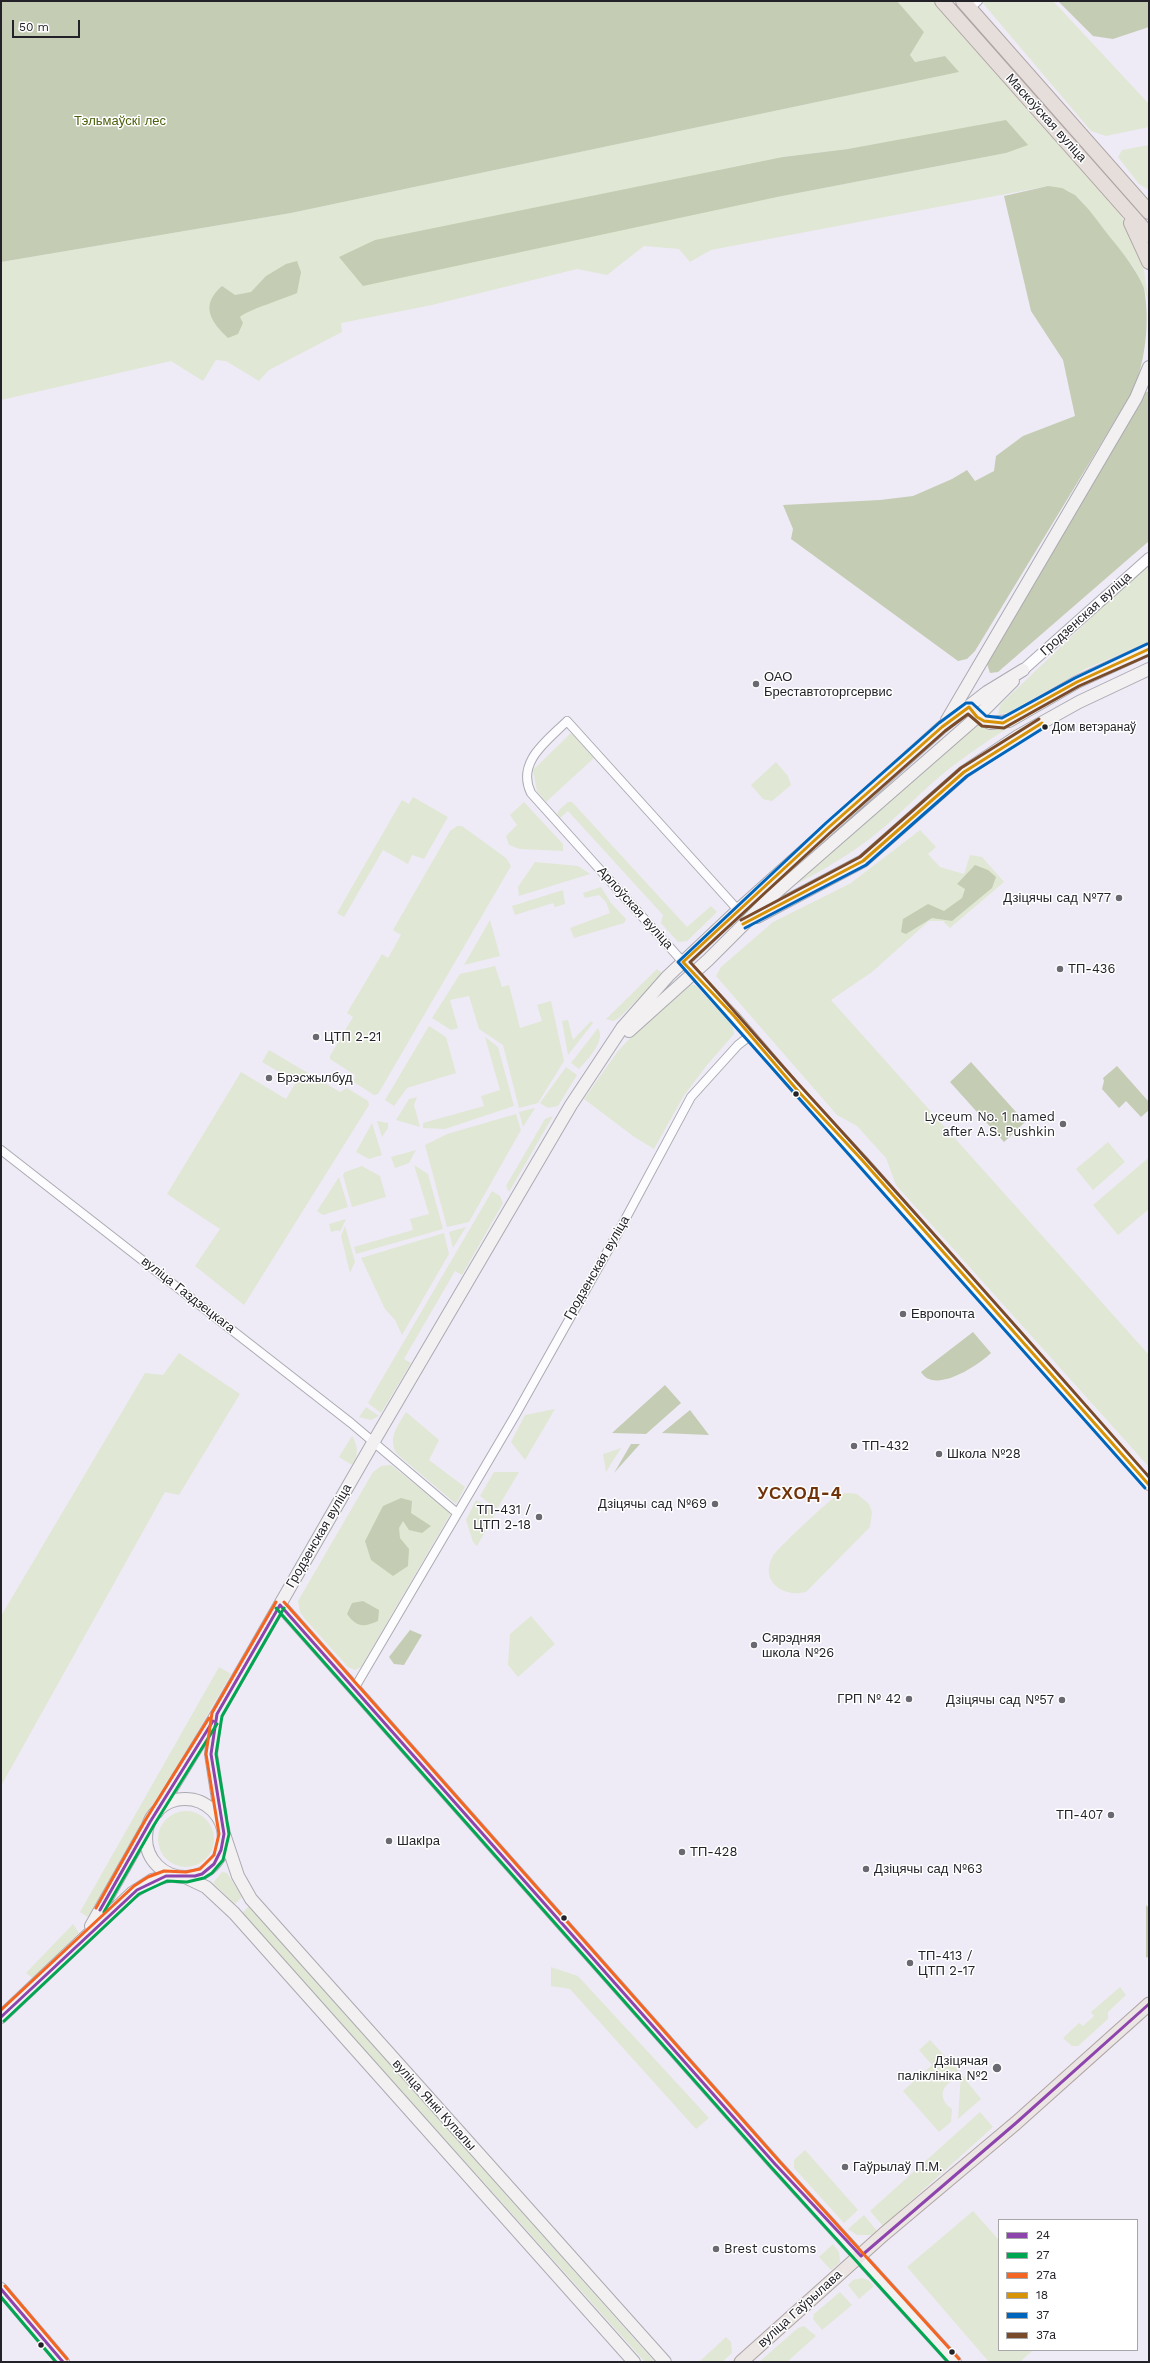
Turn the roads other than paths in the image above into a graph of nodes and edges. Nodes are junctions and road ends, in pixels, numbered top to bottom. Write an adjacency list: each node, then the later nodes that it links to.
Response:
1 (942, 1): 3 (highway, Маскоўская вуліца)
2 (970, 3): 3 (highway); 5 (highway, Маскоўская вуліца)
3 (958, 19): 4 (highway, Маскоўская вуліца)
4 (1113, 194): 6 (highway, Маскоўская вуліца); 7 (highway)
5 (1149, 212)
6 (1149, 236)
7 (1149, 262)
8 (1149, 367): 15 (main road)
9 (1149, 558): 12 (street, Гродзенская вуліца)
10 (1149, 649): 14 (main road)
11 (1149, 669): 17 (main road, Гродзенская вуліца)
12 (1023, 670): 13 (main road, Гродзенская вуліца); 14 (main road, Гродзенская вуліца)
13 (968, 707): 14 (main road); 15 (main road, Гродзенская вуліца)
14 (977, 717): 17 (main road, Гродзенская вуліца)
15 (942, 727): 16 (main road, Гродзенская вуліца)
16 (738, 910): 18 (main road, Гродзенская вуліца); 18 (street, Арлоўская вуліца)
17 (745, 923): 19 (main road, Гродзенская вуліца)
18 (683, 962): 19 (street, Арлоўская вуліца); 21 (main road, Гродзенская вуліца)
19 (694, 972): 20 (street, Арлоўская вуліца); 21 (main road, Гродзенская вуліца)
20 (751, 1035): 24 (street, Арлоўская вуліца); 25 (street, Гродзенская вуліца)
21 (604, 1055): 23 (main road, Гродзенская вуліца)
22 (1, 1150): 23 (street, вуліца Газдзецкага)
23 (374, 1441): 25 (street); 26 (main road, Гродзенская вуліца)
24 (1149, 1485)
25 (457, 1513): 27 (street, Гродзенская вуліца)
26 (280, 1605): 27 (main road); 28 (main road, Гродзенская вуліца)
27 (354, 1689): 38 (main road)
28 (217, 1714): 29 (main road, Гродзенская вуліца); 31 (main road, Гродзенская вуліца)
29 (157, 1812): 30 (main road); 31 (main road)
30 (150, 1822): 33 (main road); 35 (main road)
31 (221, 1822): 32 (main road)
32 (224, 1834): 34 (main road); 42 (main road, вуліца Янкі Купалы)
33 (172, 1875): 34 (main road); 35 (main road)
34 (185, 1877): 41 (main road, вуліца Янкі Купалы)
35 (79, 1943): 37 (main road)
36 (1149, 2004): 38 (main road, вуліца Гаўрылава)
37 (1, 2017)
38 (860, 2256): 43 (main road, вуліца Гаўрылава); 44 (main road)
39 (1, 2289): 40 (main road)
40 (62, 2362)
41 (634, 2362)
42 (665, 2362)
43 (741, 2362)
44 (955, 2362)

